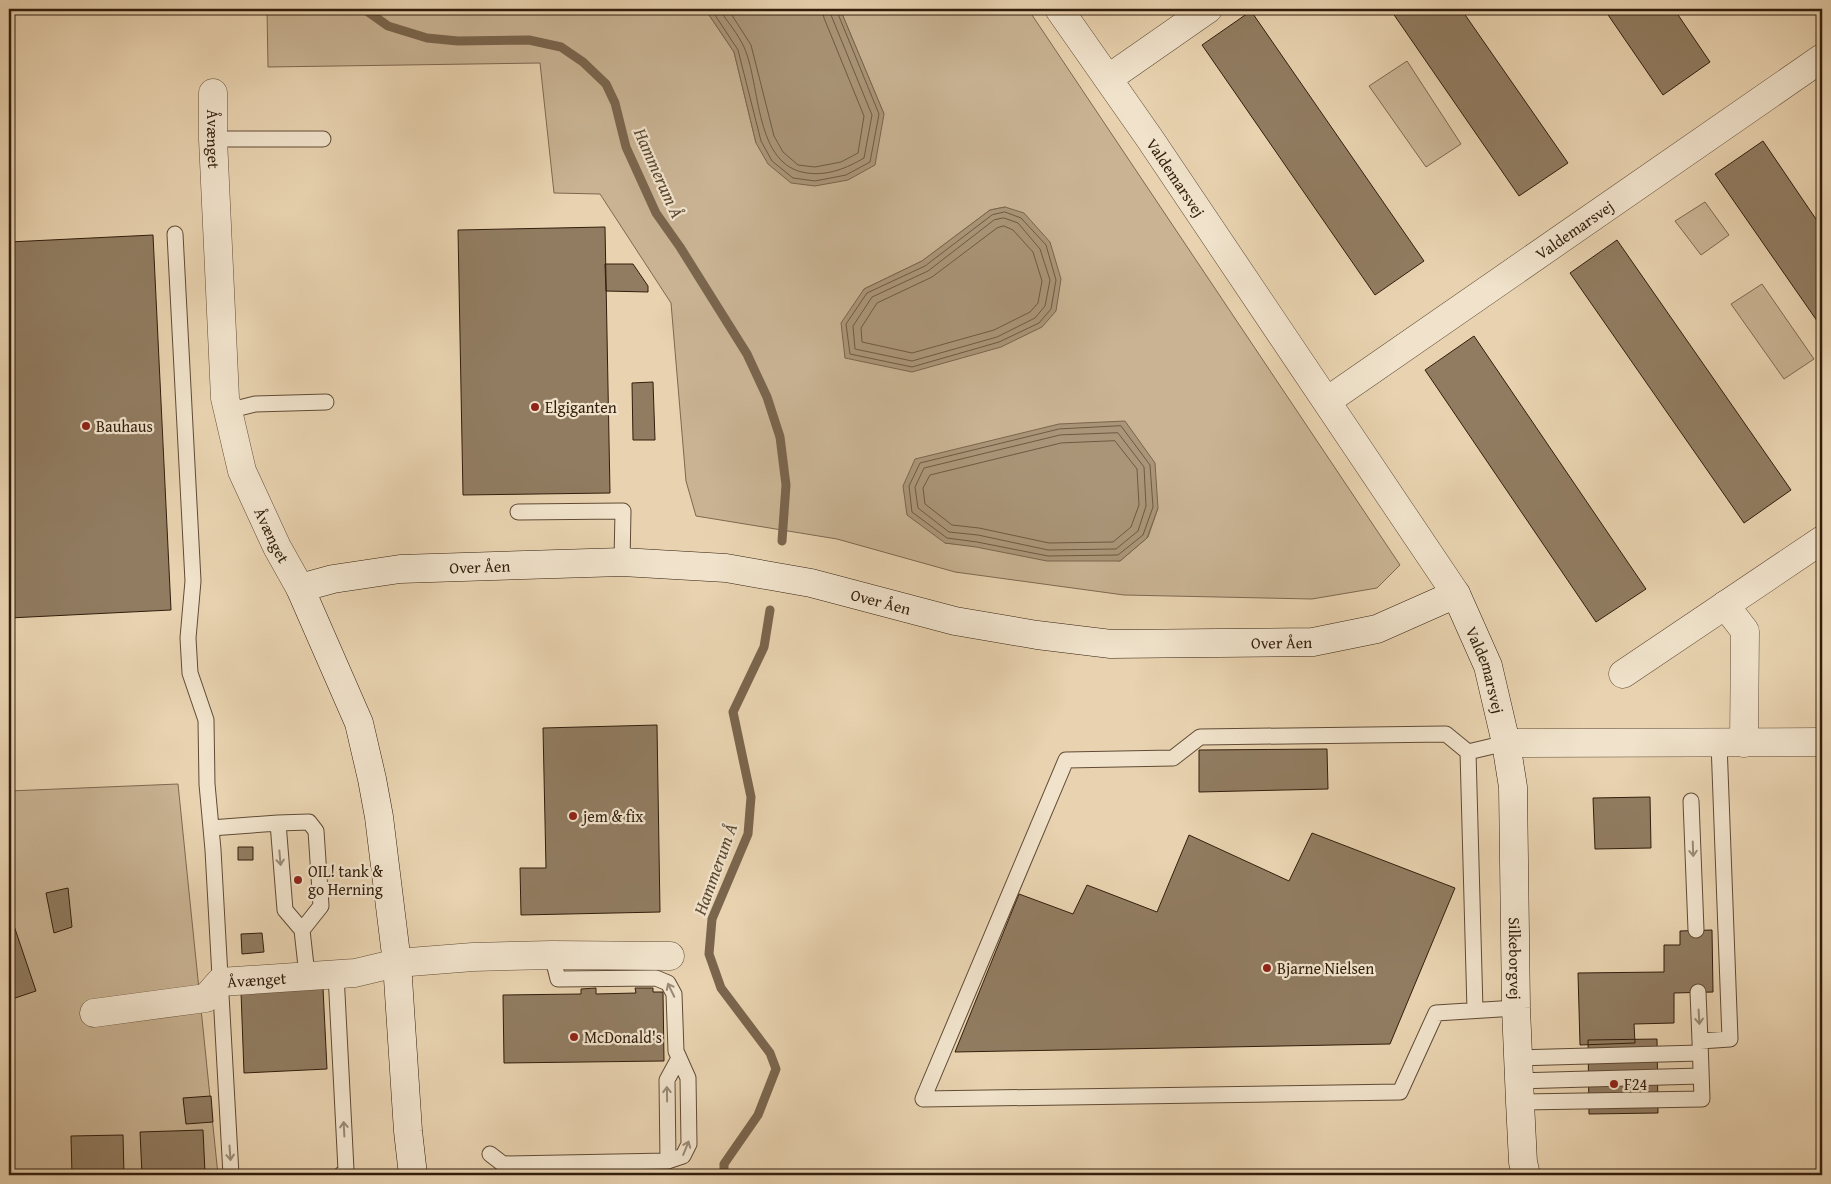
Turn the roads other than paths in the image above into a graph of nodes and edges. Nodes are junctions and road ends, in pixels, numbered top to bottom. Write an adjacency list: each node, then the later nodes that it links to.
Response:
1 (1060, 9): 4 (street, Valdemarsvej)
2 (1208, 9): 4 (street)
3 (1822, 58): 9 (street, Valdemarsvej)
4 (1109, 78): 9 (street, Valdemarsvej)
5 (213, 93): 6 (street, Åvænget)
6 (213, 139): 7 (lane); 11 (street, Åvænget)
7 (323, 139)
8 (175, 234): 25 (lane)
9 (1328, 401): 16 (street, Valdemarsvej)
10 (326, 402): 11 (lane)
11 (227, 411): 15 (street, Åvænget)
12 (518, 512): 14 (lane)
13 (1822, 542): 17 (street)
14 (622, 562): 15 (street, Over Åen); 16 (street, Over Åen)
15 (300, 588): 30 (street, Åvænget)
16 (1456, 594): 20 (street, Valdemarsvej)
17 (1726, 605): 18 (street); 21 (street)
18 (1623, 674)
19 (1822, 742): 21 (street)
20 (1506, 743): 21 (street); 22 (lane); 35 (street, Silkeborgvej)
21 (1732, 743): 38 (lane)
22 (1468, 752): 36 (lane); 36 (lane)
23 (1691, 801): 27 (lane, one-way to 27)
24 (278, 823): 25 (lane); 26 (lane, one-way to 26); 26 (lane)
25 (211, 828): 33 (lane)
26 (302, 930): 32 (lane)
27 (1696, 930)
28 (552, 955): 29 (street, Åvænget); 30 (street, Åvænget); 39 (lane, one-way to 28)
29 (670, 956)
30 (397, 963): 31 (street, Åvænget); 46 (street, Åvænget)
31 (336, 974): 32 (street, Åvænget); 45 (lane, one-way to 31)
32 (307, 975): 33 (street, Åvænget)
33 (220, 982): 37 (street, Åvænget); 44 (lane, one-way to 44)
34 (1698, 992): 38 (lane, one-way to 38)
35 (1516, 1008): 36 (lane); 41 (street, Silkeborgvej)
36 (1475, 1010)
37 (94, 1013)
38 (1700, 1047): 40 (lane); 41 (lane)
39 (679, 1058): 43 (lane, one-way to 39); 43 (lane, one-way to 39)
40 (1701, 1076): 41 (lane); 41 (lane)
41 (1519, 1080): 47 (street, Silkeborgvej)
42 (490, 1154): 43 (lane)
43 (668, 1161)
44 (232, 1175)
45 (341, 1175)
46 (413, 1175)
47 (1526, 1175)

